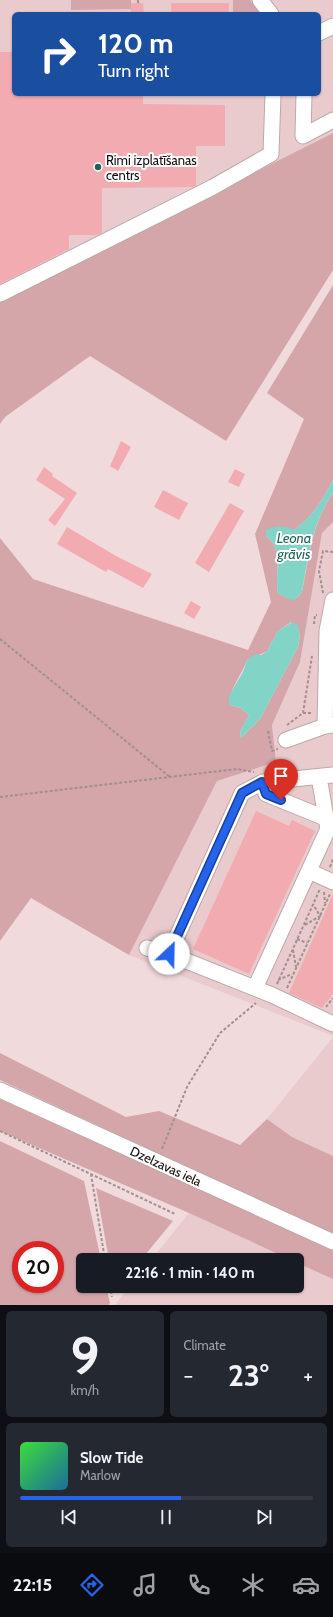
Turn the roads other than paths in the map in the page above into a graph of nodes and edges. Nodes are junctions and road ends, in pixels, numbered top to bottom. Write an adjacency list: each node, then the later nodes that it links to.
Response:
1 (260, 0): 2 (street)
2 (269, 12)
3 (333, 26): 4 (street)
4 (321, 32)
5 (273, 96): 8 (street)
6 (304, 96): 7 (street)
7 (333, 120)
8 (0, 294)
9 (329, 600): 10 (street)
10 (324, 648): 11 (street)
11 (329, 726): 12 (street)
12 (281, 740)
13 (326, 776): 14 (street); 15 (street)
14 (262, 782): 15 (street); 19 (street)
15 (329, 826): 16 (street)
16 (309, 871): 17 (street); 20 (street)
17 (330, 884)
18 (146, 948): 19 (street)
19 (169, 954): 20 (street)
20 (270, 992): 21 (street)
21 (330, 1026)
22 (0, 1090): 23 (street, Dzelzavas iela)
23 (333, 1242)

